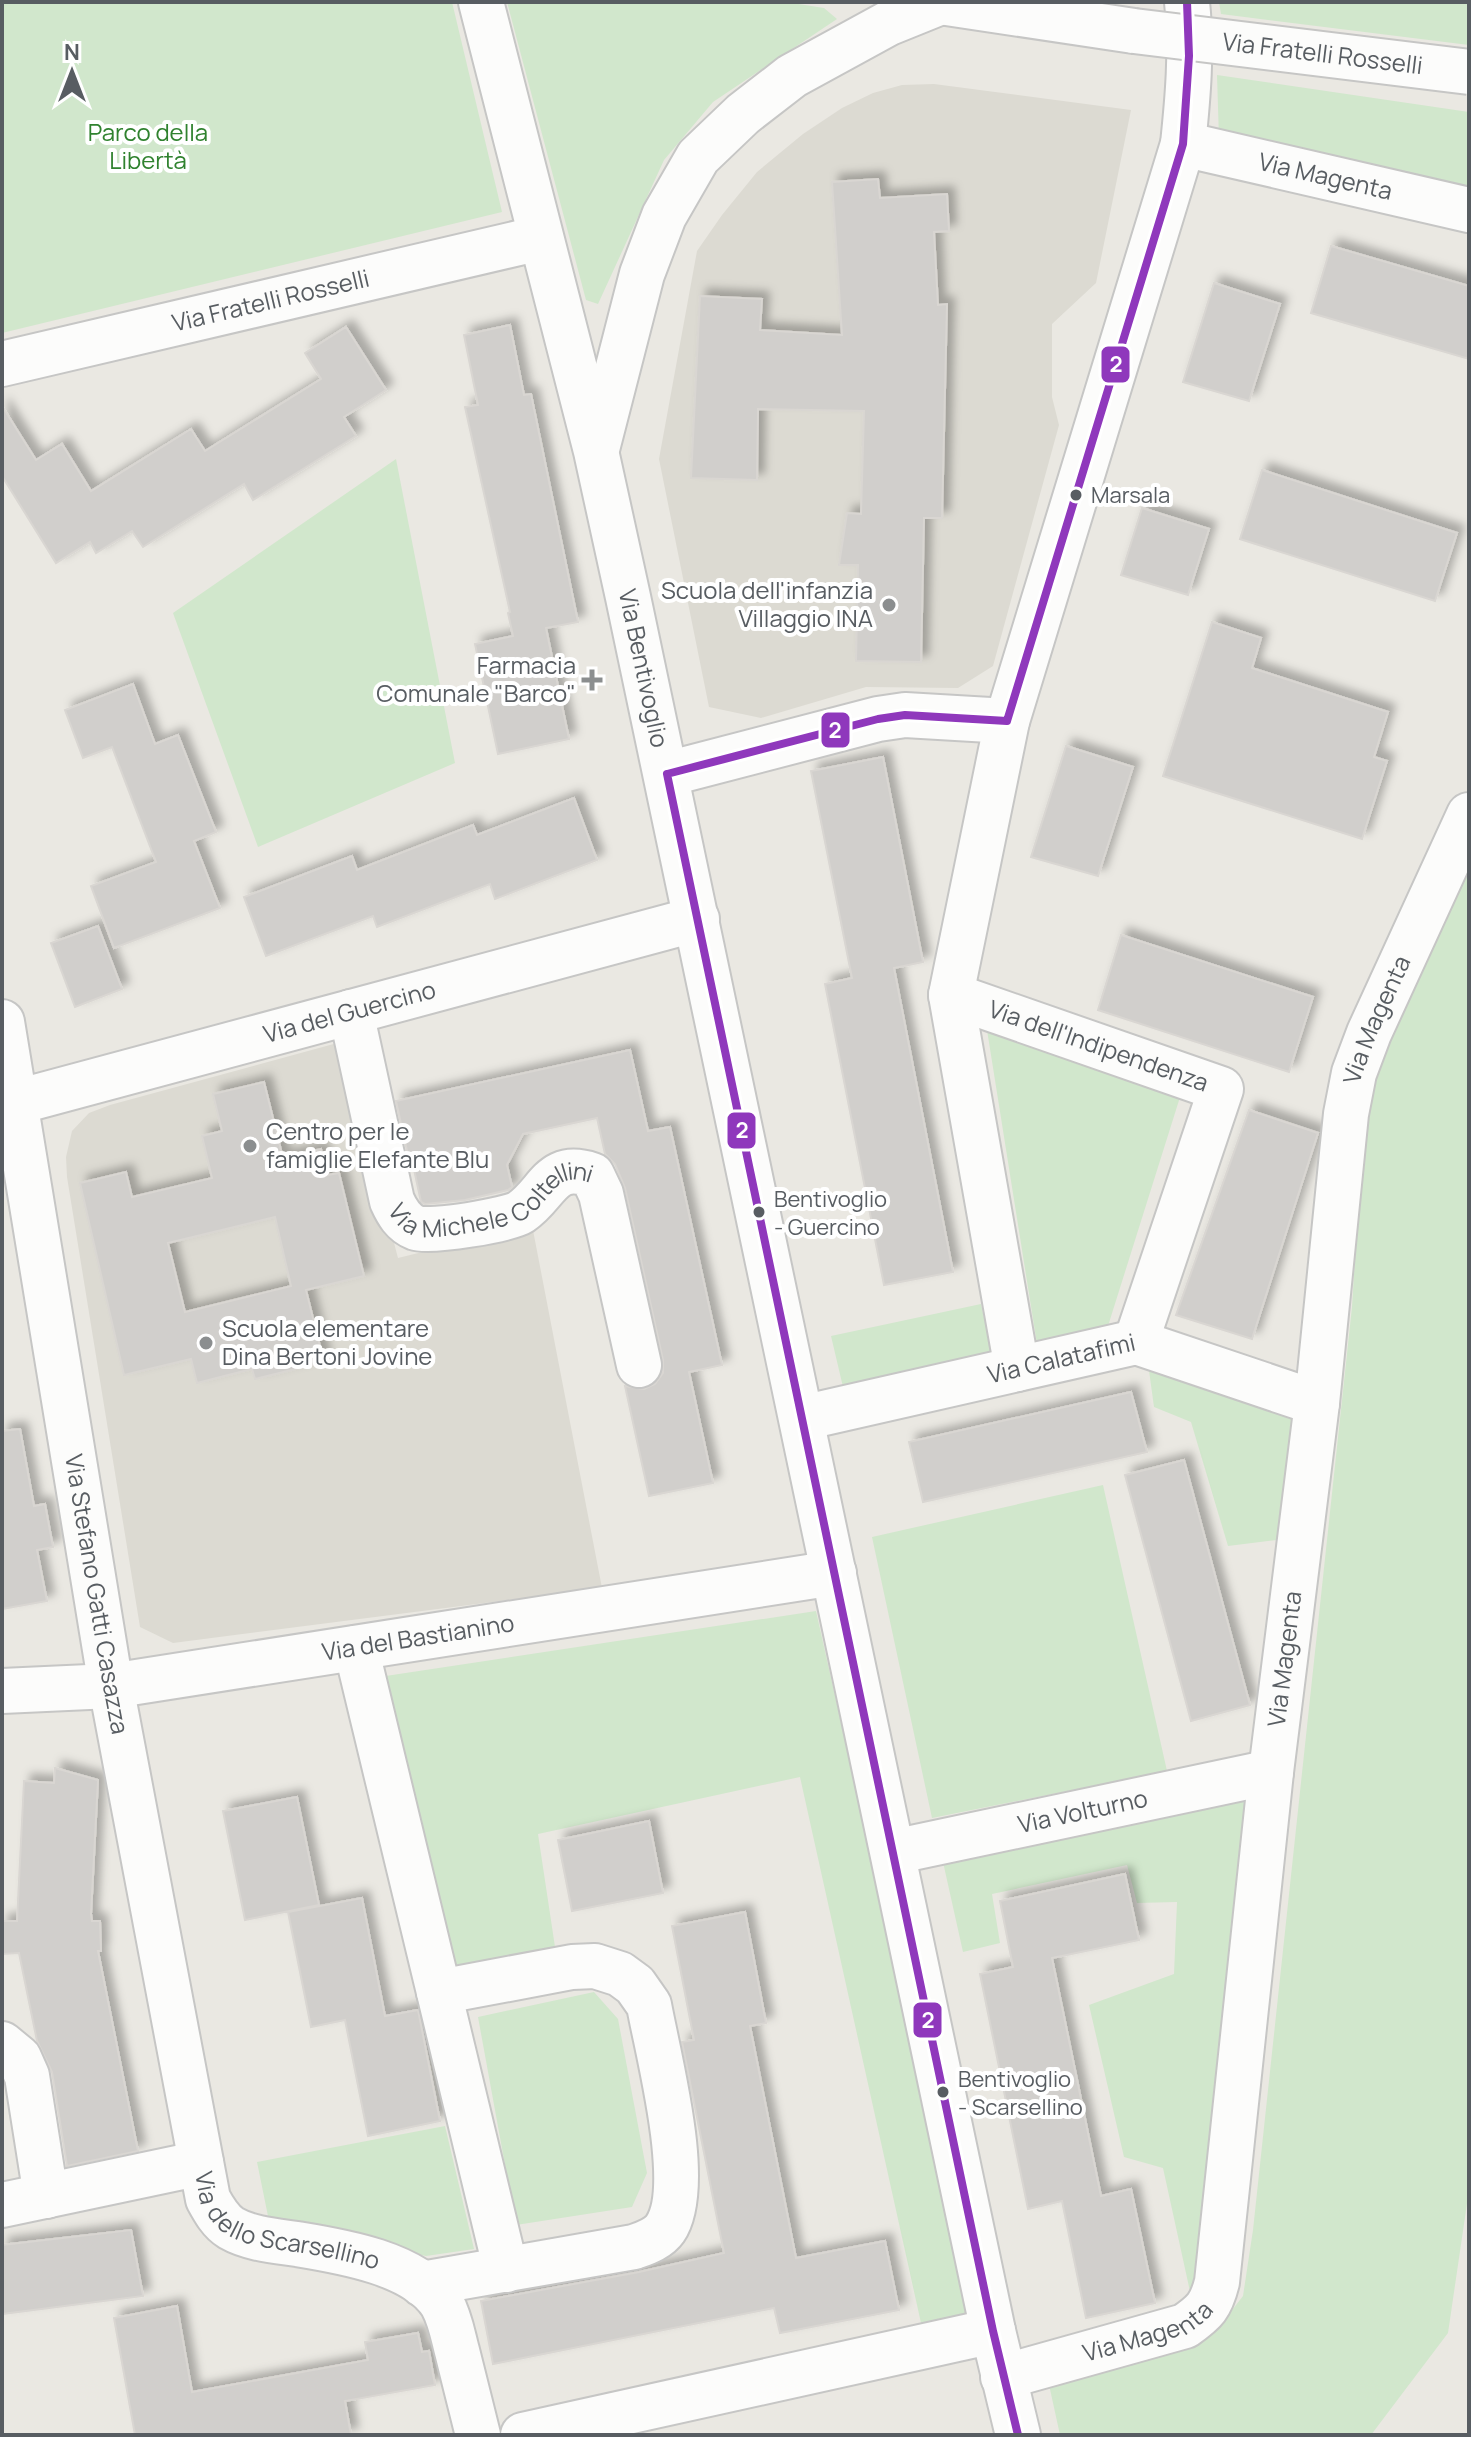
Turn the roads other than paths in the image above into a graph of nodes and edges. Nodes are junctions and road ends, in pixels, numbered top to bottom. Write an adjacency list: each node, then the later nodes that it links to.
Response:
1 (481, 2): 7 (street, Via Bentivoglio)
2 (940, 2): 4 (street, Via Fratelli Rosselli, bridge); 9 (street, Via Bentivoglio)
3 (1187, 2): 5 (street, Via dell'Indipendenza)
4 (1469, 72)
5 (1183, 144): 6 (street, Via Magenta); 10 (street, Via dell'Indipendenza)
6 (1469, 210)
7 (540, 238): 8 (street, Via Fratelli Rosselli); 9 (street, Via Bentivoglio)
8 (2, 364)
9 (596, 451): 11 (street, Via Bentivoglio)
10 (1007, 721): 11 (street); 14 (street, Via dell'Indipendenza)
11 (667, 774): 13 (street, Via Bentivoglio)
12 (1469, 815): 21 (street, Via Magenta)
13 (697, 919): 15 (street, Via del Guercino); 22 (street, Via Bentivoglio)
14 (951, 995): 18 (street, Via dell'Indipendenza); 20 (street, Via dell'Indipendenza)
15 (351, 1012): 17 (street, Via del Guercino); 19 (street, Via Michele Coltellini)
16 (2, 1022): 17 (street, Via Stefano Gatti Casazza)
17 (9, 1104): 25 (street, Via Stefano Gatti Casazza)
18 (1136, 1342): 20 (street, Via Calatafimi); 21 (street, Via Calatafimi)
19 (639, 1365)
20 (1017, 1369): 22 (street, Via Calatafimi)
21 (1317, 1403): 27 (street, Via Magenta)
22 (802, 1418): 23 (street, Via Bentivoglio)
23 (834, 1573): 24 (street, Via del Bastianino); 28 (street, Via Bentivoglio)
24 (356, 1648): 25 (street, Via del Bastianino); 29 (street)
25 (111, 1686): 26 (street, Via del Bastianino); 31 (street, Via Stefano Gatti Casazza)
26 (2, 1691)
27 (1271, 1772): 28 (street, Via Volturno); 37 (street, Via Magenta)
28 (893, 1852): 36 (street, Via Bentivoglio)
29 (439, 1992): 34 (street); 34 (street)
30 (2, 2044): 32 (street)
31 (201, 2163): 32 (street, Via dello Scarsellino); 35 (street, Via dello Scarsellino)
32 (46, 2196): 33 (street, Via dello Scarsellino)
33 (2, 2205)
34 (506, 2270): 35 (street)
35 (422, 2284): 39 (street, Via dello Scarsellino)
36 (993, 2331): 37 (street, Via Bentivoglio); 38 (street)
37 (1003, 2377): 41 (street, Via Bentivoglio)
38 (699, 2416): 40 (street)
39 (478, 2435)
40 (523, 2435)
41 (1018, 2435)

